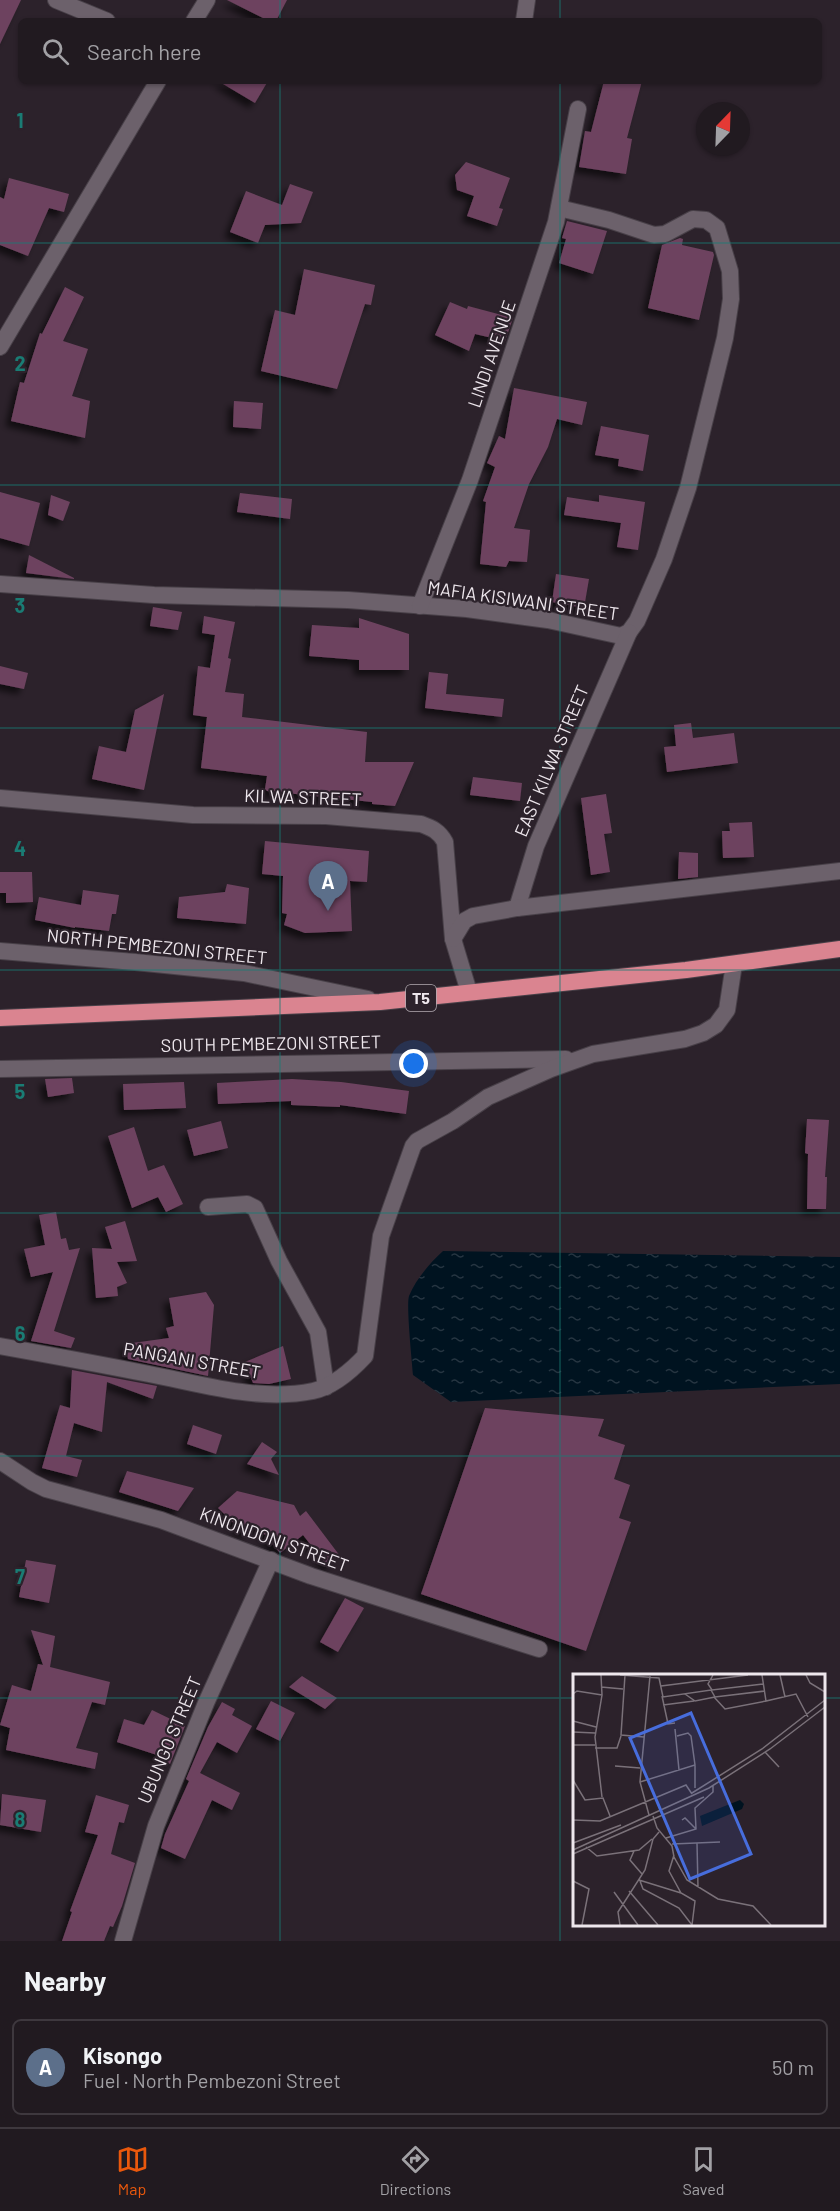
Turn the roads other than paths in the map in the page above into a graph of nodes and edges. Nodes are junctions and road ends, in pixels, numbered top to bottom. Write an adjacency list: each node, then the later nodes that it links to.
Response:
1 (56, 0): 4 (street)
2 (207, 0): 5 (street)
3 (527, 0): 6 (street)
4 (100, 18)
5 (196, 18)
6 (524, 18)
7 (156, 84): 10 (street)
8 (578, 109): 9 (street, LINDI AVENUE)
9 (559, 208): 12 (street, LINDI AVENUE); 13 (street, MAFIA KISIWANI STREET)
10 (0, 347)
11 (0, 584): 12 (street, MAFIA KISIWANI STREET)
12 (420, 606): 13 (street, MAFIA KISIWANI STREET)
13 (629, 632): 16 (street, EAST KILWA STREET)
14 (0, 798): 17 (street, KILWA STREET)
15 (840, 871): 16 (street)
16 (517, 908): 17 (street)
17 (453, 939): 21 (street, KILWA STREET)
18 (840, 949): 20 (highway, T5)
19 (0, 951): 22 (street, NORTH PEMBEZONI STREET)
20 (734, 964): 21 (highway, T5); 24 (street, PANGANI STREET)
21 (469, 992): 22 (highway, T5)
22 (381, 1002): 23 (highway, T5)
23 (0, 1017)
24 (580, 1058): 25 (street, SOUTH PEMBEZONI STREET); 28 (street, PANGANI STREET)
25 (0, 1069)
26 (208, 1207): 28 (street)
27 (0, 1346): 28 (street, PANGANI STREET)
28 (326, 1387)
29 (0, 1461): 30 (street, KINONDONI STREET)
30 (271, 1560): 31 (street, KINONDONI STREET); 32 (street, UBUNGO STREET)
31 (539, 1649)
32 (123, 1941)

